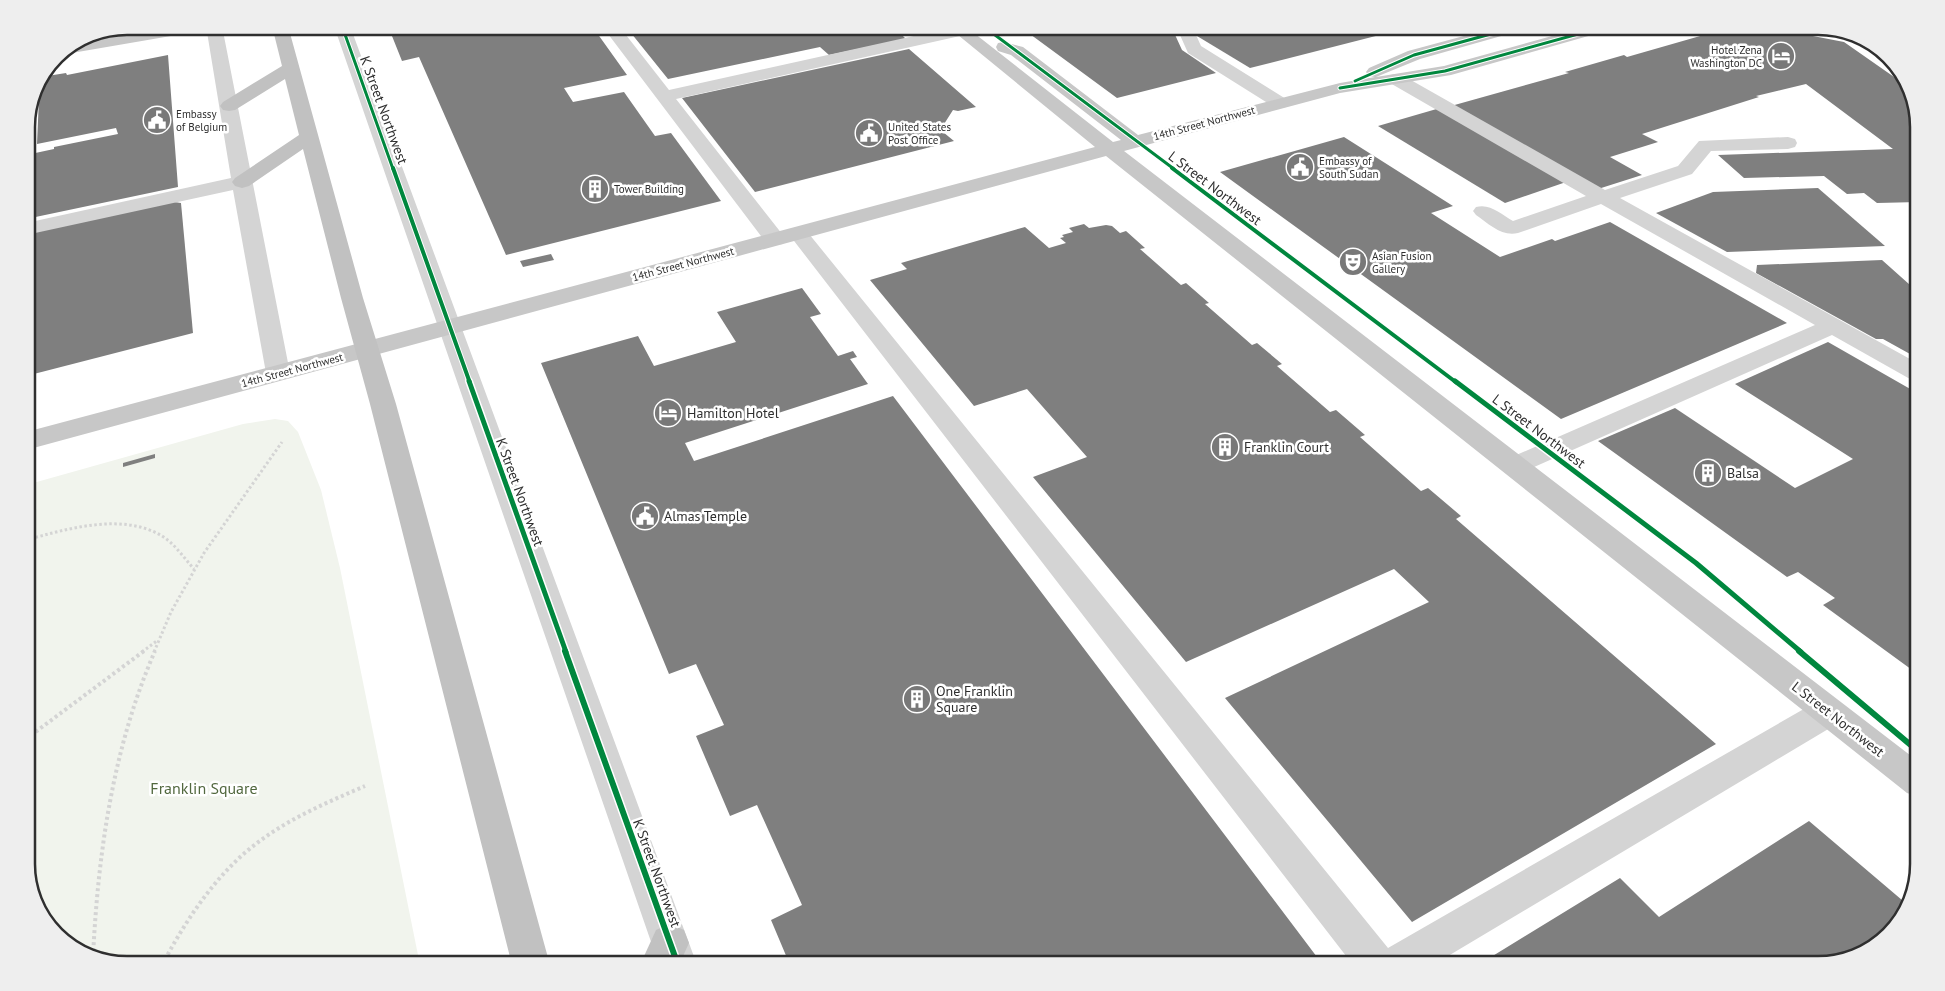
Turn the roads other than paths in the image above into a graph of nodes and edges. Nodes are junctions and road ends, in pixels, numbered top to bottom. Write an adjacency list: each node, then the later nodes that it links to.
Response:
1 (148, 35): 12 (main road)
2 (216, 35): 18 (street)
3 (282, 35): 13 (highway)
4 (345, 35): 29 (street, K Street Northwest)
5 (617, 35): 16 (street)
6 (932, 35): 16 (street)
7 (966, 35): 22 (main road, L Street Northwest)
8 (973, 35): 20 (main road)
9 (1188, 35): 17 (street)
10 (1487, 35): 15 (main road, 14th Street Northwest)
11 (1575, 35): 14 (main road, 14th Street Northwest)
12 (83, 46)
13 (290, 69): 18 (highway); 19 (highway)
14 (1396, 79): 15 (main road, 14th Street Northwest); 24 (street)
15 (1340, 88): 17 (main road, 14th Street Northwest)
16 (664, 96): 27 (street)
17 (1280, 103): 20 (main road, 14th Street Northwest)
18 (229, 106): 23 (street)
19 (310, 136): 23 (highway); 30 (highway)
20 (1135, 142): 22 (main road, 14th Street Northwest)
21 (1788, 143): 24 (street)
22 (1110, 149): 27 (main road, 14th Street Northwest); 34 (main road, L Street Northwest)
23 (242, 182): 26 (street); 32 (street)
24 (1603, 197): 25 (street); 28 (street)
25 (1483, 211)
26 (35, 227)
27 (787, 236): 29 (main road, 14th Street Northwest); 39 (street)
28 (1833, 326): 31 (street); 34 (street)
29 (449, 327): 30 (main road, 14th Street Northwest); 38 (street, K Street Northwest)
30 (367, 350): 32 (main road, 14th Street Northwest); 37 (highway)
31 (1910, 369)
32 (278, 373): 33 (main road, 14th Street Northwest)
33 (35, 439)
34 (1514, 466): 35 (main road, L Street Northwest)
35 (1828, 712): 36 (main road, L Street Northwest); 40 (street)
36 (1910, 775)
37 (530, 956)
38 (668, 956)
39 (1370, 956)
40 (1411, 956)

